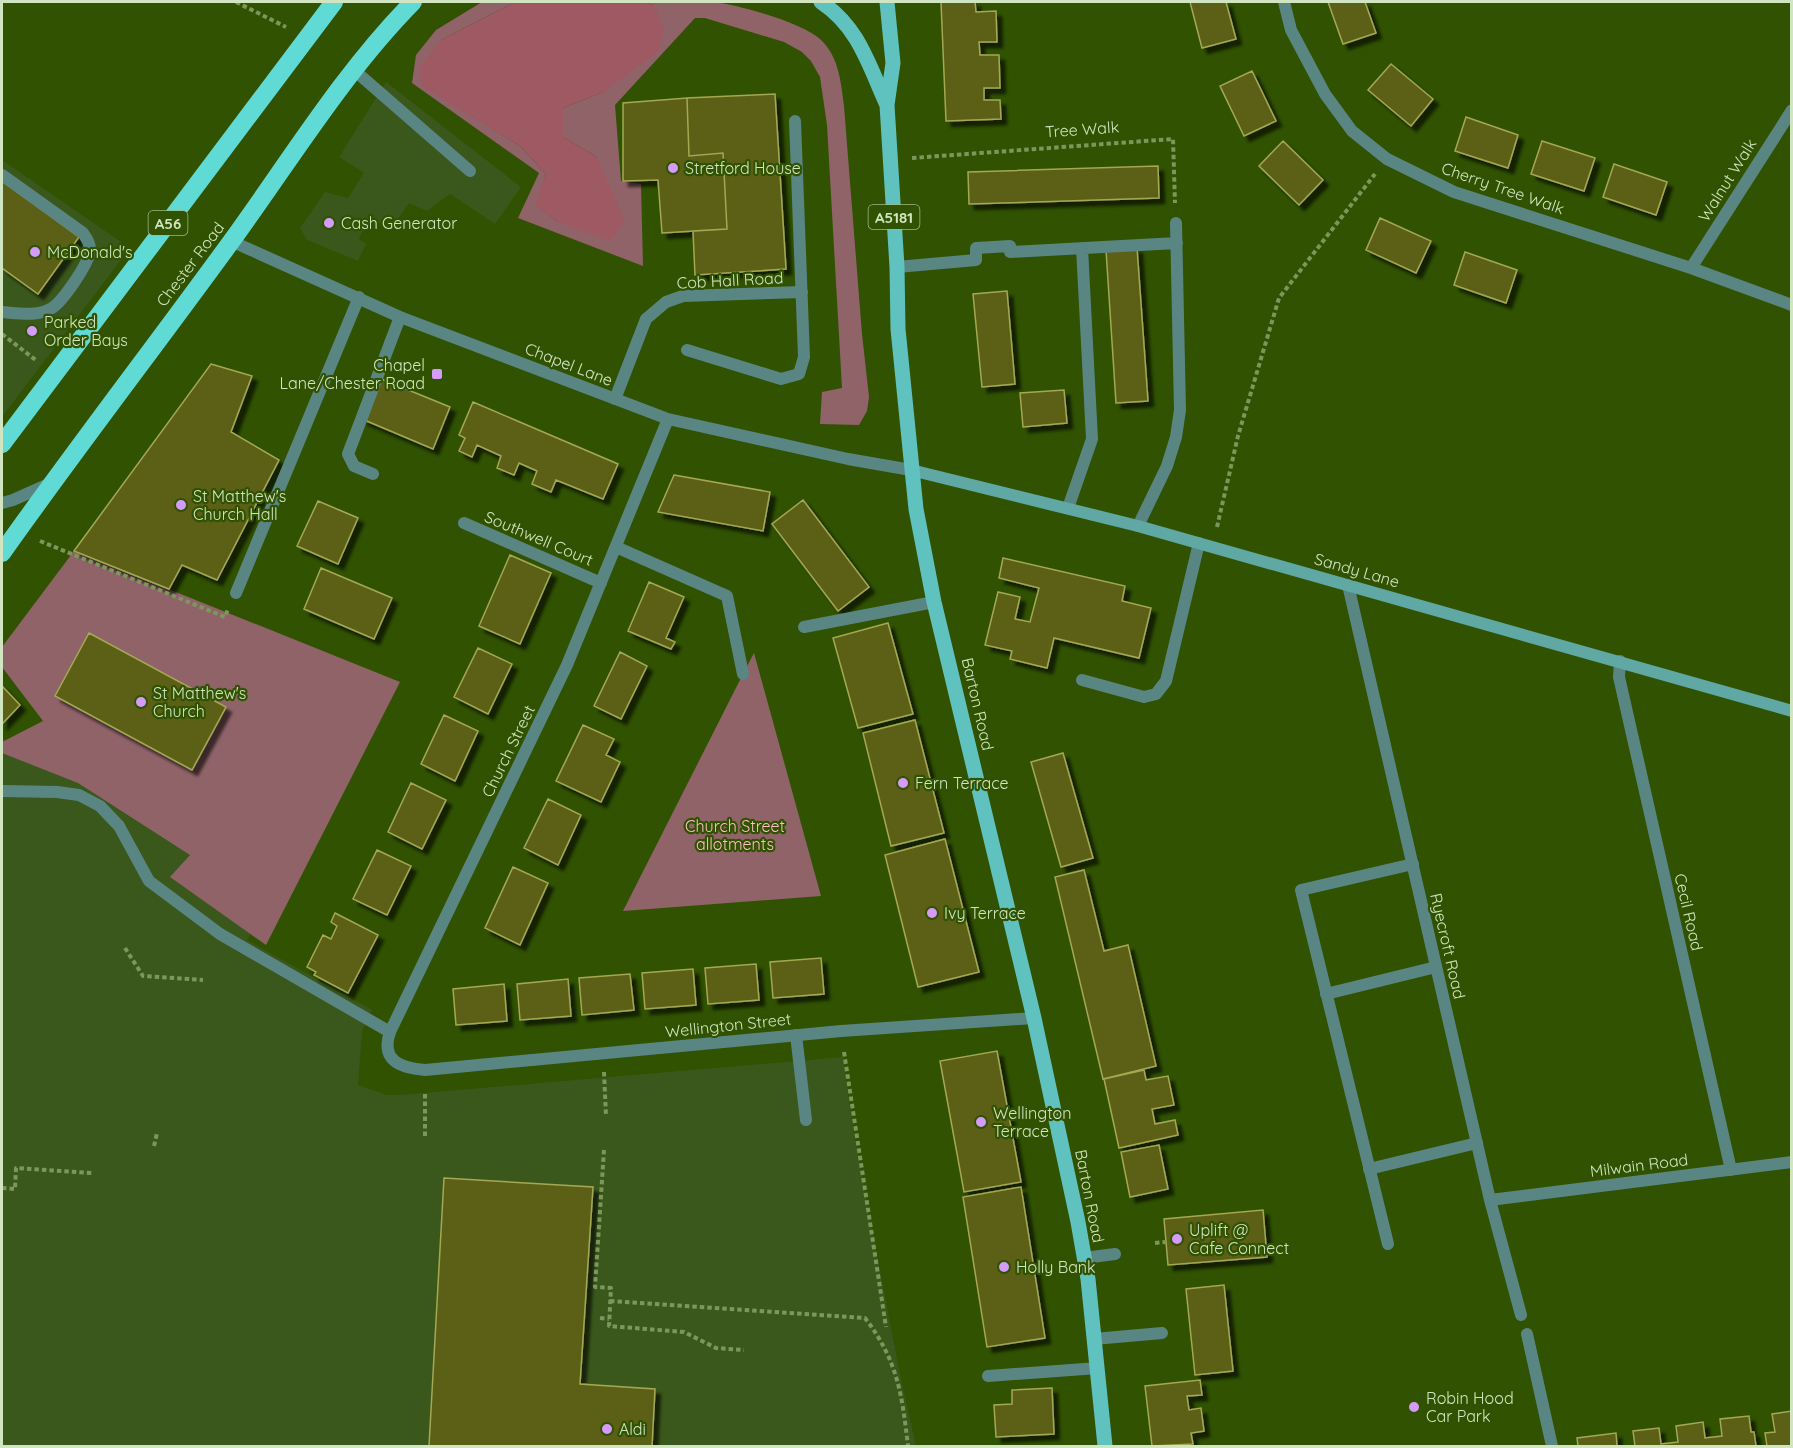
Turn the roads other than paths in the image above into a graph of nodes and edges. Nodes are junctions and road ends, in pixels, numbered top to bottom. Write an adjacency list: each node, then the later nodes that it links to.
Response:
1 (333, 2): 26 (highway, A56)
2 (413, 2): 6 (highway, Chester Road)
3 (821, 2): 7 (main road, Barton Road / A5181)
4 (887, 2): 7 (main road, Barton Road / A5181)
5 (1284, 2): 17 (street, Cherry Tree Walk)
6 (354, 70): 10 (street); 13 (highway, Chester Road)
7 (887, 105): 16 (main road, Barton Road / A5181)
8 (1791, 110): 17 (street, Walnut Walk)
9 (795, 121): 18 (street)
10 (470, 171)
11 (2, 175): 21 (street)
12 (1176, 223): 14 (street)
13 (231, 241): 19 (street, Chapel Lane); 29 (highway, Chester Road)
14 (1176, 243): 15 (street); 33 (street)
15 (1082, 248): 16 (street); 31 (street)
16 (897, 267): 27 (main road, Barton Road / A5181)
17 (1691, 268): 20 (street, Cherry Tree Walk)
18 (802, 292): 23 (street); 24 (street, Cob Hall Road)
19 (359, 297): 22 (street, Chapel Lane); 39 (street)
20 (1791, 305)
21 (2, 312)
22 (400, 317): 24 (street, Chapel Lane); 28 (street)
23 (687, 350)
24 (615, 399): 25 (street, Chapel Lane)
25 (668, 419): 27 (street, Chapel Lane); 35 (street, Church Street)
26 (2, 444)
27 (911, 470): 31 (street, Sandy Lane); 40 (main road, Barton Road / A5181)
28 (373, 474)
29 (52, 482): 30 (street); 36 (highway, Chester Road)
30 (2, 503)
31 (1068, 508): 33 (street, Sandy Lane)
32 (464, 523): 37 (street, Southwell Court)
33 (1138, 526): 34 (street, Sandy Lane)
34 (1199, 543): 38 (street, Sandy Lane); 44 (street)
35 (616, 547): 37 (street, Church Street); 43 (street)
36 (2, 553)
37 (601, 582): 51 (street, Church Street)
38 (1348, 585): 42 (street, Sandy Lane); 47 (street, Ryecroft Road)
39 (236, 592)
40 (934, 602): 41 (street); 50 (main road, Barton Road / A5181)
41 (804, 627)
42 (1620, 661): 45 (street, Sandy Lane); 57 (street, Cecil Road)
43 (743, 674)
44 (1082, 680)
45 (1791, 711)
46 (2, 791): 51 (street)
47 (1413, 864): 48 (street, Ryecroft Road); 49 (street)
48 (1436, 968): 49 (street); 54 (street, Ryecroft Road)
49 (1326, 994): 56 (street)
50 (1034, 1018): 52 (street, Wellington Street); 61 (main road, Barton Road / A5181)
51 (390, 1032): 52 (street, Wellington Street)
52 (796, 1035): 53 (street)
53 (806, 1120)
54 (1477, 1143): 56 (street); 58 (street, Ryecroft Road)
55 (1791, 1162): 57 (street, Milwain Road)
56 (1370, 1169): 59 (street)
57 (1731, 1170): 58 (street, Milwain Road)
58 (1490, 1200): 62 (street, Ryecroft Road)
59 (1388, 1244)
60 (1115, 1254): 61 (street)
61 (1084, 1258): 65 (main road, Barton Road / A5181)
62 (1521, 1315)
63 (1162, 1333): 65 (street)
64 (1527, 1334): 69 (street)
65 (1094, 1339): 66 (main road, Barton Road / A5181)
66 (1098, 1368): 67 (street); 68 (main road, Barton Road / A5181)
67 (988, 1376)
68 (1105, 1446)
69 (1552, 1446)

